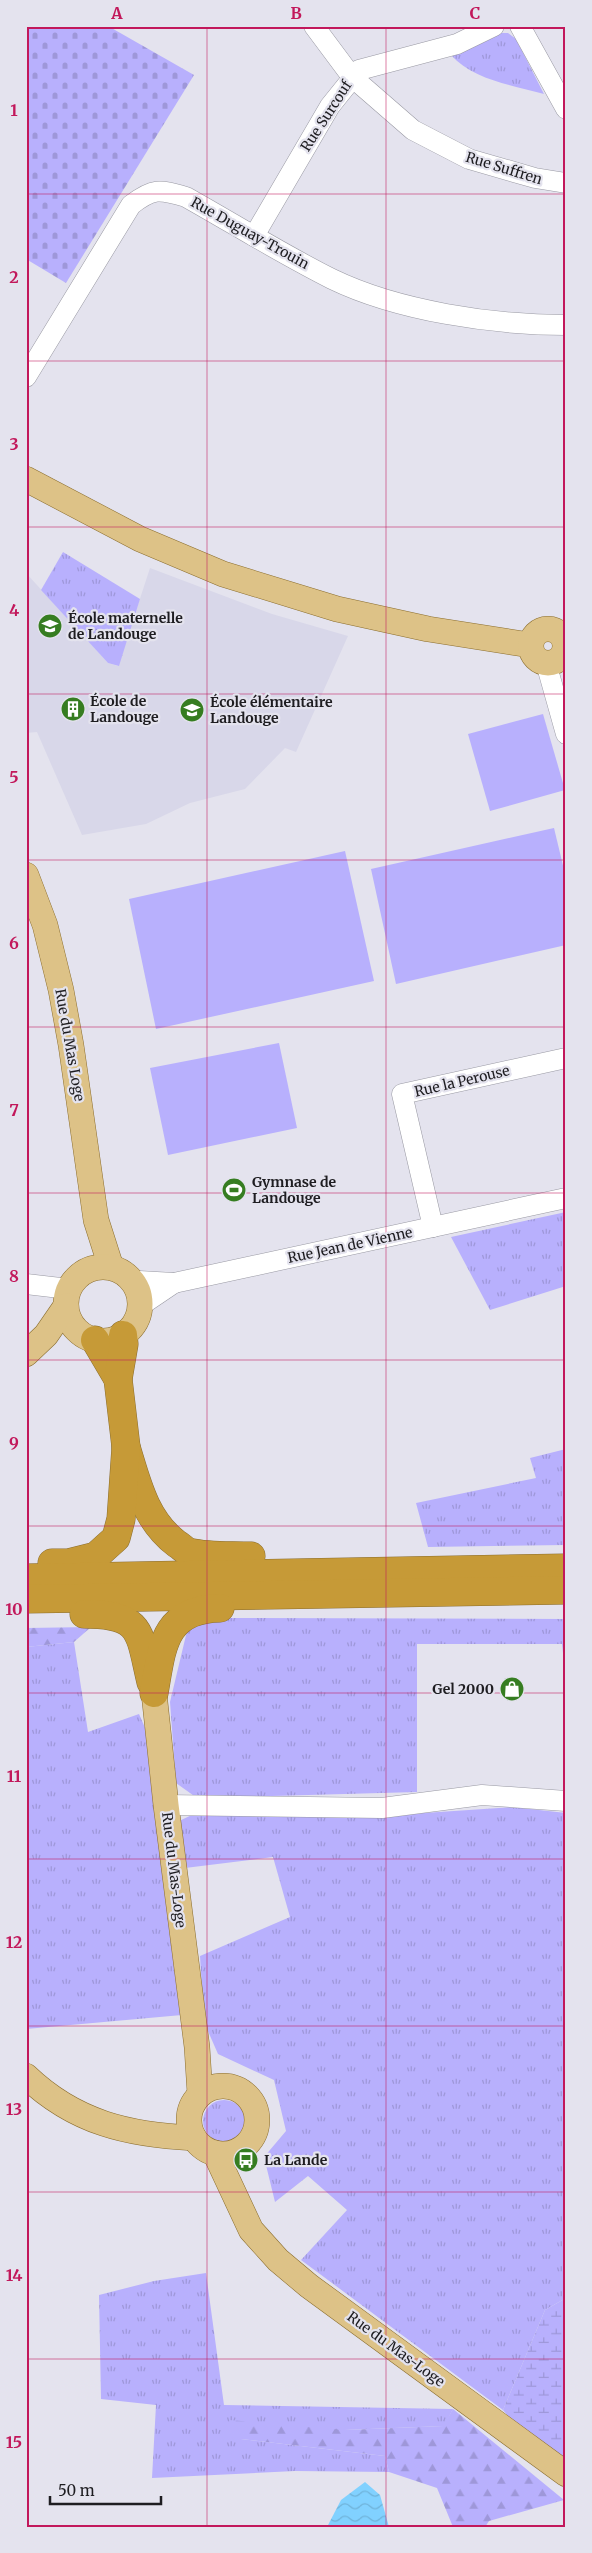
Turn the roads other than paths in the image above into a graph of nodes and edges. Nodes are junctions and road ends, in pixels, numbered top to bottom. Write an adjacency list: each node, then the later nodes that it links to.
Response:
1 (314, 26): 4 (street, Rue Suffren)
2 (494, 26): 4 (street, Rue Surcouf)
3 (520, 26): 5 (street)
4 (352, 76): 6 (street, Rue Suffren); 7 (street, Rue Surcouf)
5 (566, 109)
6 (566, 183)
7 (254, 236): 8 (street, Rue Duguay-Trouin); 9 (street, Rue Duguay-Trouin)
8 (566, 325)
9 (26, 377)
10 (26, 479): 12 (main road)
11 (566, 645): 12 (main road)
12 (538, 654): 13 (street)
13 (566, 734)
14 (26, 875): 17 (main road, Rue du Mas Loge)
15 (566, 1058): 18 (street, Rue la Perouse)
16 (566, 1198): 18 (street, Rue Jean de Vienne)
17 (96, 1220): 19 (main road, Rue du Mas Loge); 21 (main road, Rue du Mas Loge)
18 (433, 1227): 22 (street, Rue Jean de Vienne)
19 (111, 1268): 21 (main road); 22 (main road)
20 (26, 1284): 21 (street)
21 (73, 1289): 23 (main road); 25 (main road)
22 (137, 1294): 24 (main road)
23 (46, 1335): 25 (main road); 26 (main road)
24 (123, 1335): 25 (main road); 27 (highway)
25 (89, 1337): 27 (highway)
26 (26, 1354)
27 (118, 1379): 28 (highway)
28 (126, 1447): 29 (highway); 31 (highway)
29 (26, 1564)
30 (566, 1568): 31 (highway)
31 (426, 1571): 32 (highway)
32 (26, 1578)
33 (566, 1590): 34 (highway)
34 (326, 1595): 35 (highway); 37 (highway)
35 (26, 1600)
36 (26, 1613): 37 (highway)
37 (154, 1693): 39 (main road, Rue du Mas-Loge)
38 (566, 1801): 39 (street)
39 (166, 1805): 40 (main road, Rue du Mas-Loge)
40 (197, 2047): 42 (main road, Rue du Mas-Loge); 43 (main road, Rue du Mas-Loge)
41 (26, 2076): 43 (main road)
42 (224, 2085): 43 (main road); 44 (main road)
43 (195, 2116): 45 (main road)
44 (240, 2150): 45 (main road); 46 (main road, Rue du Mas-Loge)
45 (215, 2153): 46 (main road, Rue du Mas-Loge)
46 (240, 2210): 47 (main road, Rue du Mas-Loge)
47 (566, 2474)

